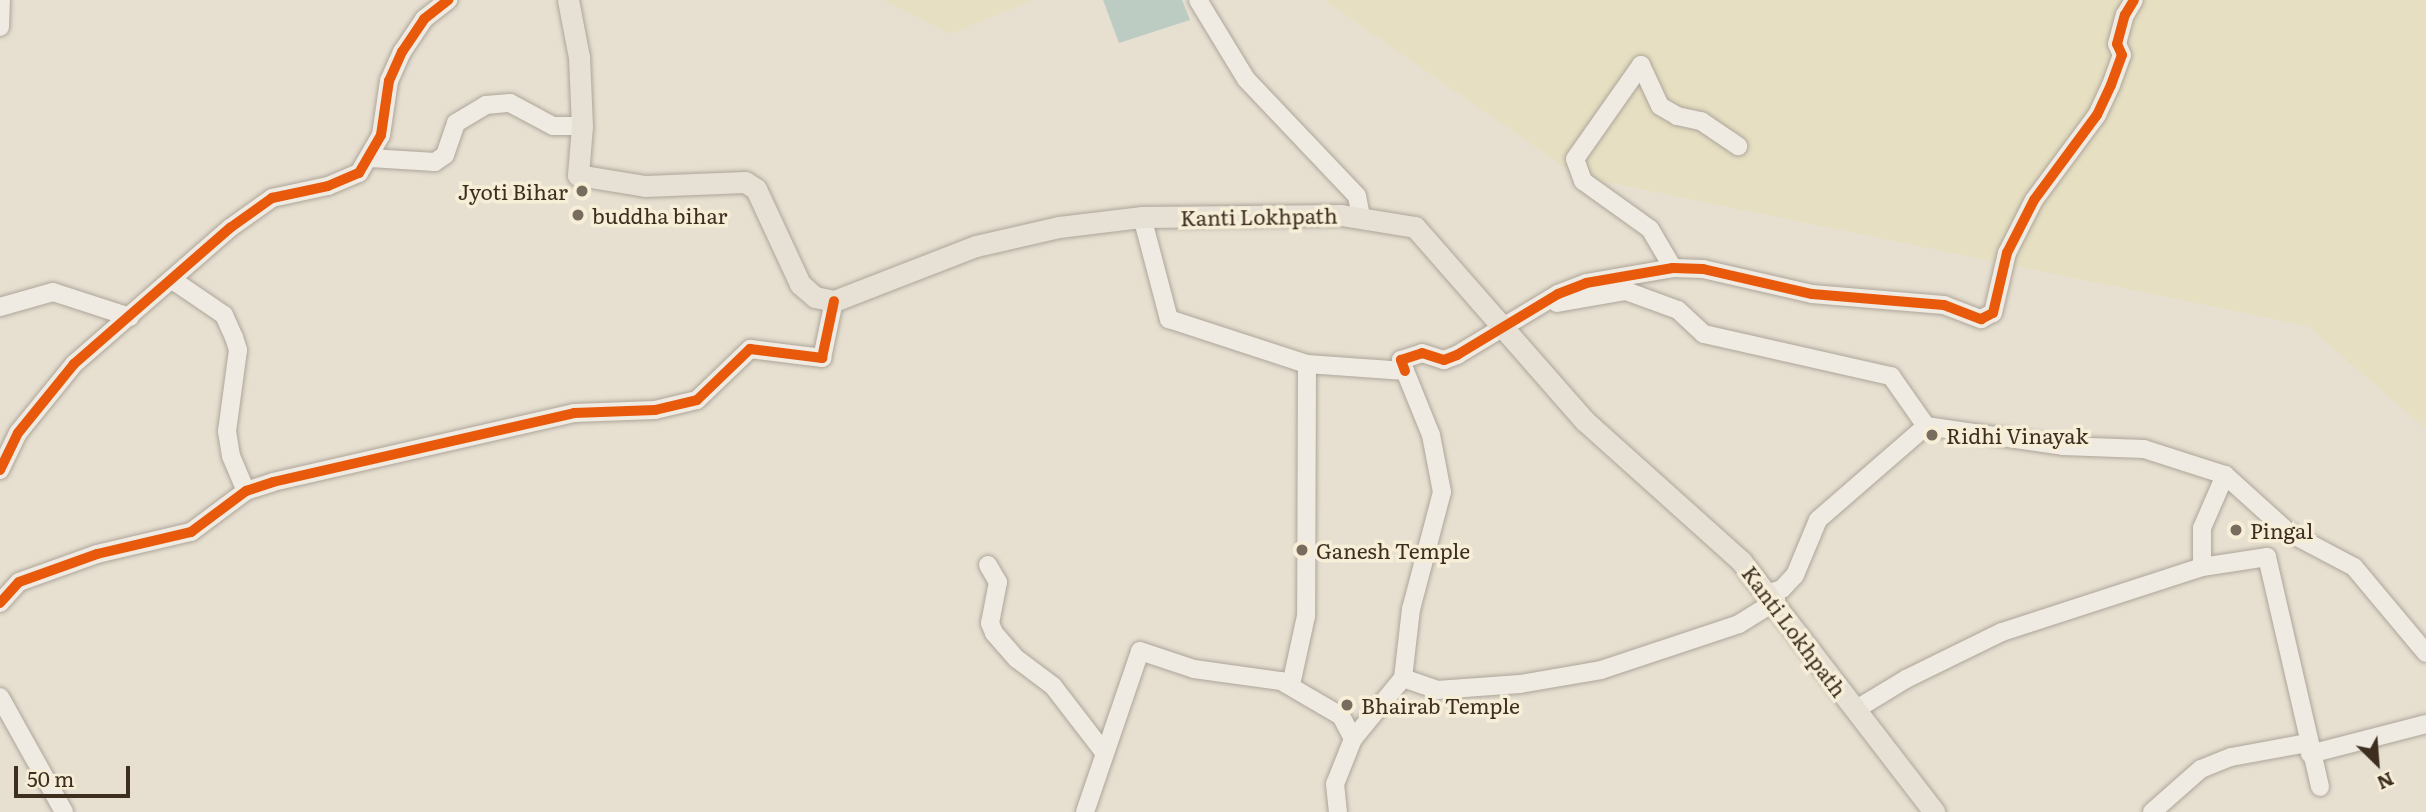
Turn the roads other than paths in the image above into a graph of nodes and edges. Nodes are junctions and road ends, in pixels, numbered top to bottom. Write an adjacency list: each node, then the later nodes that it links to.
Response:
1 (1, 0): 6 (street)
2 (448, 0): 9 (street)
3 (568, 0): 7 (main road)
4 (1198, 0): 10 (street)
5 (2134, 0): 12 (street)
6 (0, 27)
7 (582, 126): 9 (street); 14 (main road)
8 (1738, 146): 12 (street)
9 (370, 158): 13 (street)
10 (1361, 216): 11 (main road, Kanti Lokhpath); 18 (main road, Kanti Lokhpath)
11 (1142, 217): 14 (main road, Kanti Lokhpath); 19 (street)
12 (1673, 268): 16 (street)
13 (174, 281): 17 (street); 24 (street)
14 (834, 300): 24 (street)
15 (0, 307): 17 (street)
16 (1538, 307): 18 (street); 21 (street)
17 (130, 317): 22 (street)
18 (1502, 329): 20 (street); 27 (main road, Kanti Lokhpath)
19 (1307, 363): 20 (street); 31 (street)
20 (1405, 371): 30 (street)
21 (1926, 426): 23 (street); 27 (street)
22 (0, 470)
23 (2225, 475): 26 (street); 29 (street)
24 (246, 491): 28 (street)
25 (988, 565): 37 (street)
26 (2202, 567): 33 (street); 36 (street)
27 (1773, 597): 30 (street); 33 (main road, Kanti Lokhpath)
28 (0, 603)
29 (2426, 653)
30 (1403, 678): 35 (street)
31 (1291, 685): 35 (street); 37 (street)
32 (0, 697): 39 (street)
33 (1856, 710): 42 (main road, Kanti Lokhpath)
34 (2426, 724): 36 (street)
35 (1353, 739): 41 (street)
36 (2309, 749): 38 (street); 43 (street)
37 (1103, 751): 40 (street)
38 (2320, 787)
39 (64, 812)
40 (1084, 812)
41 (1338, 812)
42 (1934, 812)
43 (2152, 812)

